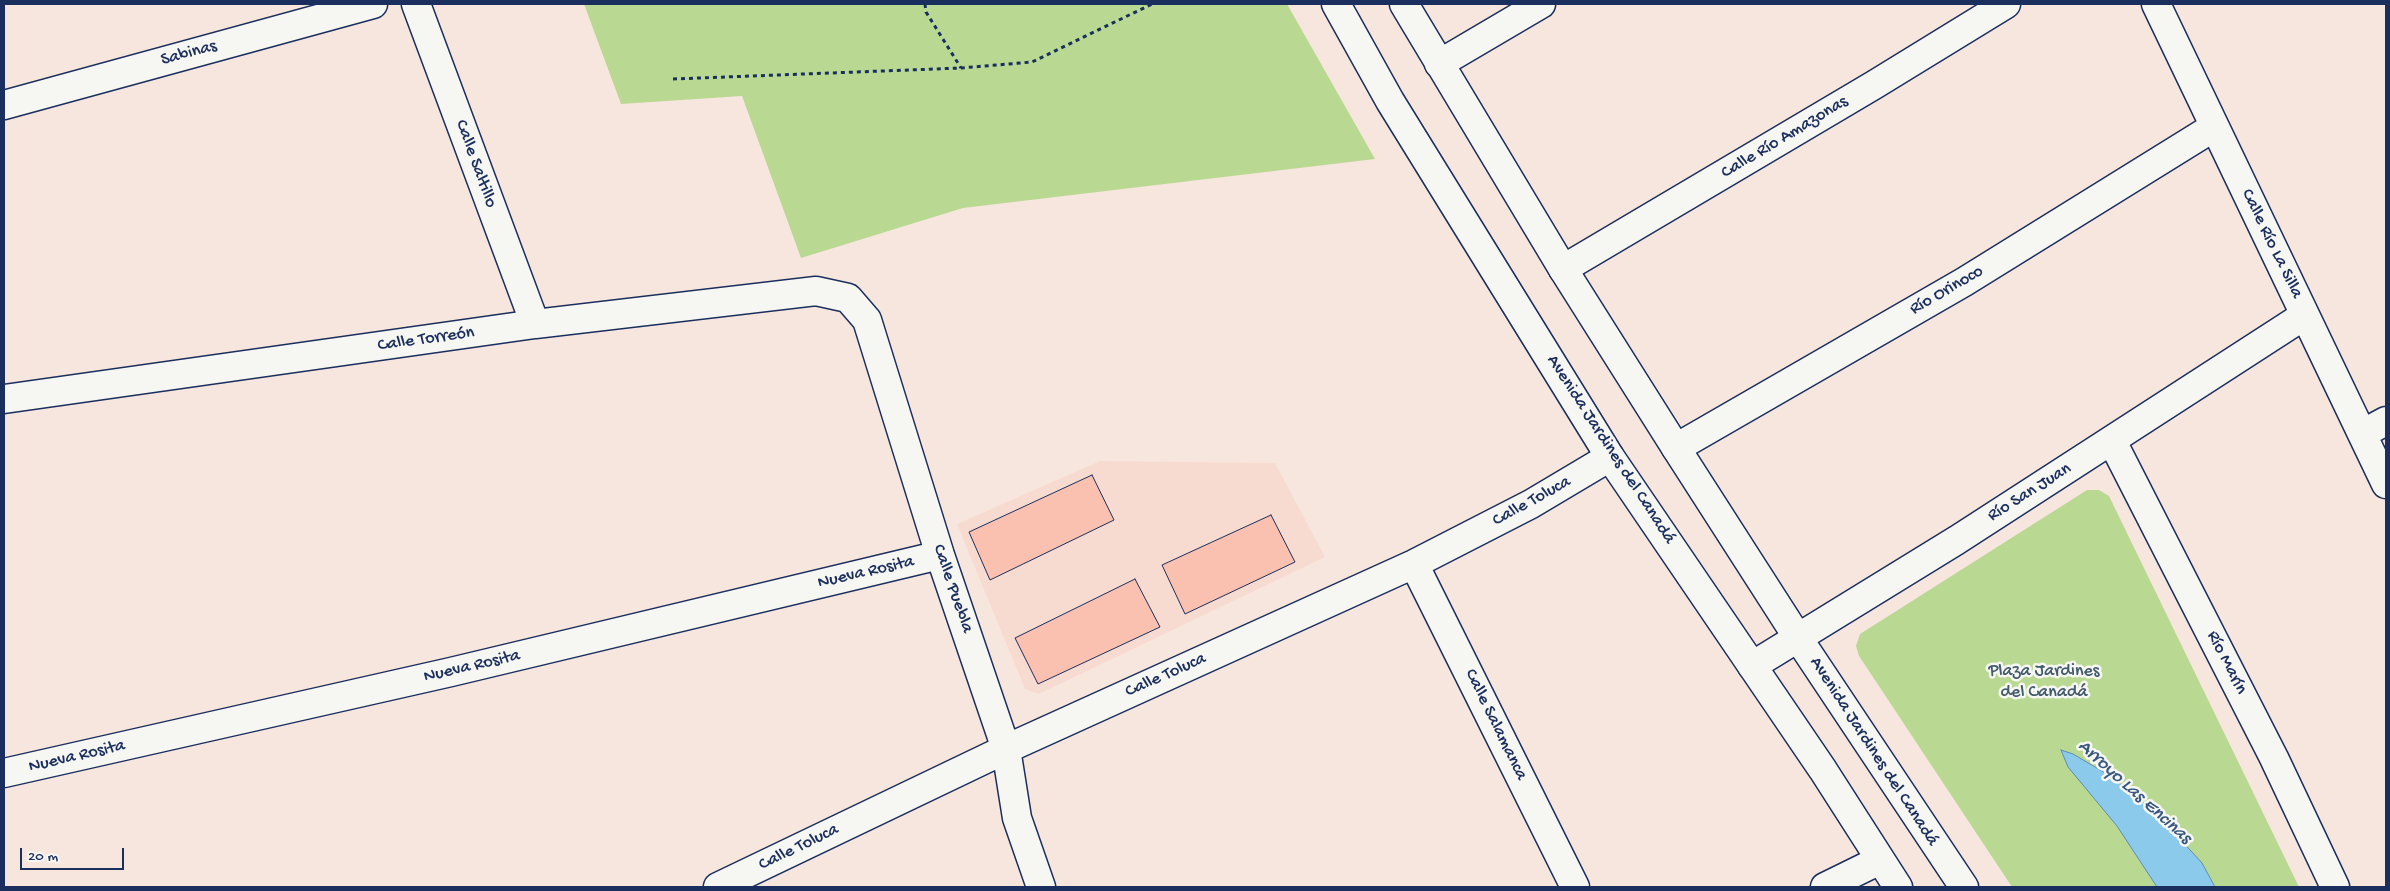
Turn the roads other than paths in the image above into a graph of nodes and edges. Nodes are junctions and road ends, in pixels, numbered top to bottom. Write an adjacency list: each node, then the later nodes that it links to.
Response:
1 (373, 4): 9 (street, Sabinas)
2 (416, 4): 14 (street, Calle Saltillo)
3 (1336, 4): 20 (street, Avenida Jardines del Canadá)
4 (1404, 4): 8 (street, Avenida Jardines del Canadá)
5 (1541, 4): 8 (street)
6 (2006, 4): 11 (street, Calle Río Amazonas)
7 (2156, 4): 10 (street, Calle Río La Silla)
8 (1439, 64): 11 (street, Avenida Jardines del Canadá)
9 (4, 105)
10 (2214, 127): 13 (street, Calle Río La Silla); 19 (street, Río Orinoco)
11 (1563, 269): 19 (street, Avenida Jardines del Canadá)
12 (848, 298): 14 (street, Calle Torreón); 22 (street, Calle Puebla)
13 (2305, 316): 17 (street, Calle Río La Silla); 18 (street, Río San Juan)
14 (535, 324): 15 (street, Calle Torreón)
15 (4, 399)
16 (2386, 421): 17 (street)
17 (2362, 434): 21 (street, Calle Río La Silla)
18 (2112, 441): 24 (street, Río San Juan); 35 (street, Río Marín)
19 (1676, 448): 24 (street, Avenida Jardines del Canadá)
20 (1610, 457): 23 (street, Calle Toluca); 25 (street, Avenida Jardines del Canadá)
21 (2386, 484)
22 (940, 555): 26 (street, Calle Puebla); 27 (street, Nueva Rosita)
23 (1414, 564): 26 (street, Calle Toluca); 31 (street, Calle Salamanca)
24 (1798, 638): 25 (street, Río San Juan); 34 (street, Avenida Jardines del Canadá)
25 (1752, 666): 28 (street, Avenida Jardines del Canadá)
26 (1006, 749): 29 (street, Calle Toluca); 30 (street, Calle Puebla)
27 (4, 773)
28 (1880, 860): 32 (street); 33 (street, Avenida Jardines del Canadá)
29 (718, 887)
30 (1041, 887)
31 (1575, 887)
32 (1825, 887)
33 (1898, 887)
34 (1964, 887)
35 (2335, 887)

